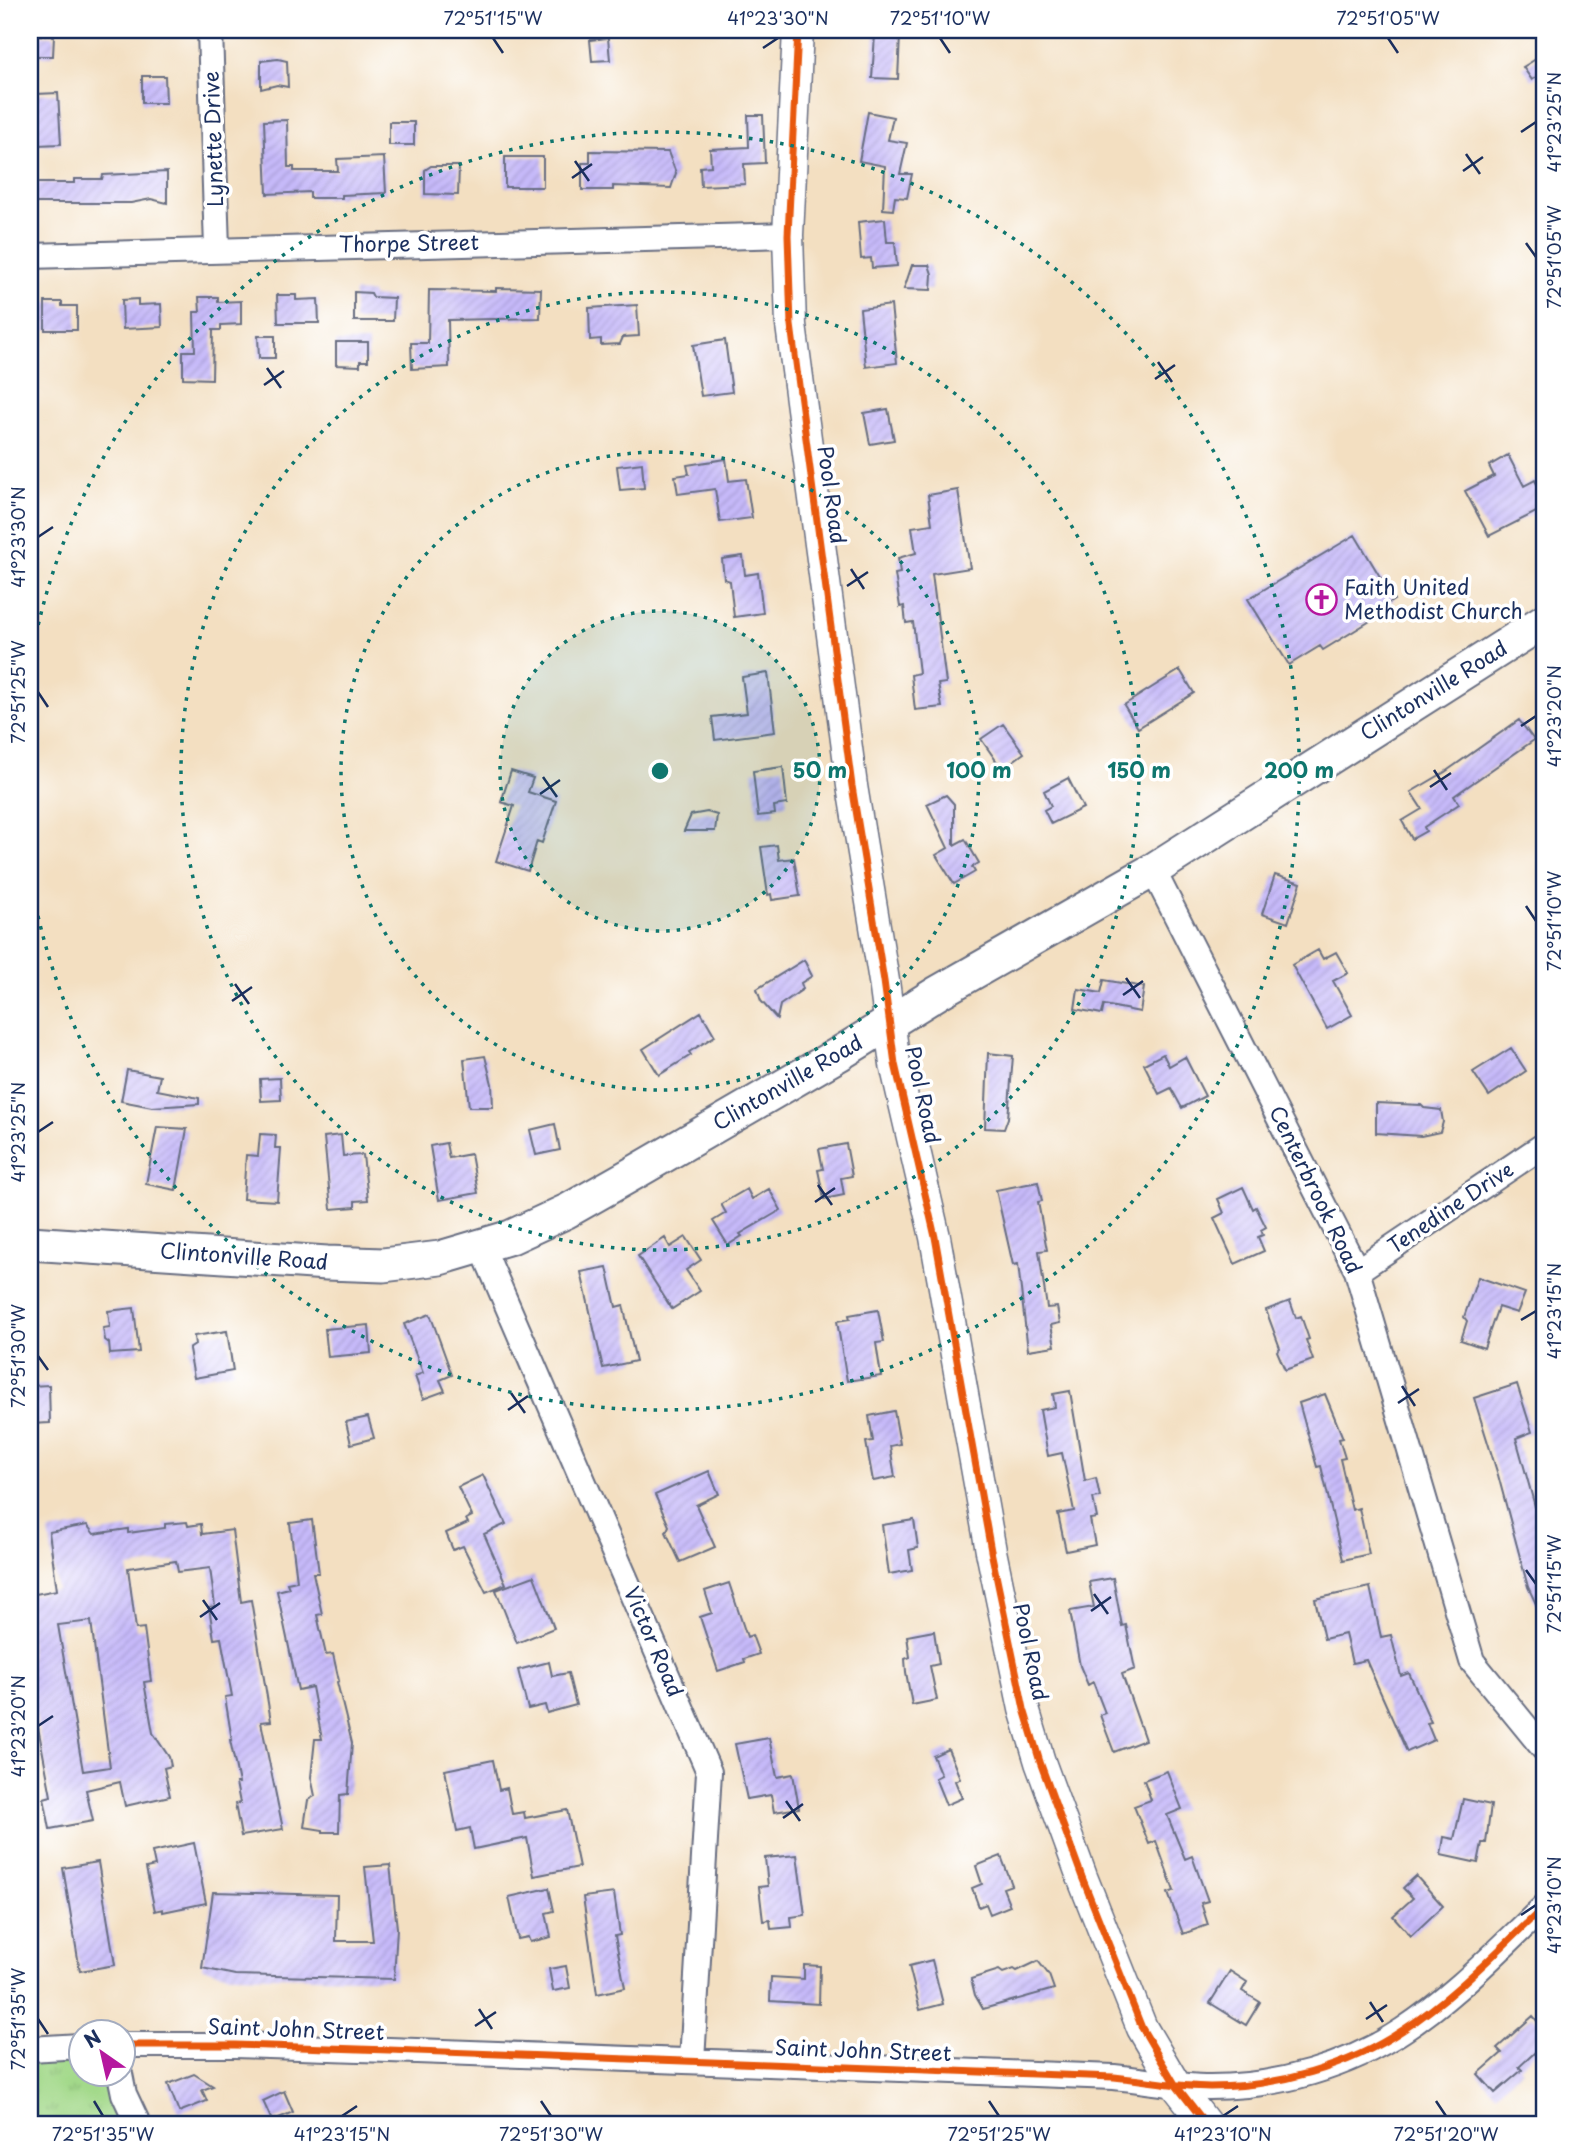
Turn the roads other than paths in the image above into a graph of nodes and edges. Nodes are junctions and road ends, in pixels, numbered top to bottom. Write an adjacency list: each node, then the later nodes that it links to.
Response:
1 (210, 30): 4 (street, Lynette Drive)
2 (799, 30): 3 (street, Pool Road)
3 (788, 235): 4 (street, Thorpe Street); 8 (street, Pool Road)
4 (217, 249): 5 (street, Thorpe Street)
5 (30, 256)
6 (1544, 621): 7 (main road, Clintonville Road)
7 (1153, 870): 8 (main road, Clintonville Road); 12 (street, Centerbrook Road)
8 (890, 1023): 11 (main road, Clintonville Road); 19 (street, Pool Road)
9 (1544, 1145): 12 (street, Tenedine Drive)
10 (30, 1243): 11 (main road, Clintonville Road)
11 (482, 1247): 18 (street, Victor Road)
12 (1357, 1271): 13 (street, Centerbrook Road)
13 (1544, 1749)
14 (1544, 1907): 19 (street, Saint John Street)
15 (136, 2045): 18 (street, Saint John Street)
16 (66, 2047): 17 (street)
17 (30, 2049)
18 (692, 2061): 19 (street, Saint John Street)
19 (1175, 2084): 22 (street, Pool Road)
20 (123, 2088): 21 (street)
21 (138, 2124)
22 (1206, 2124)

